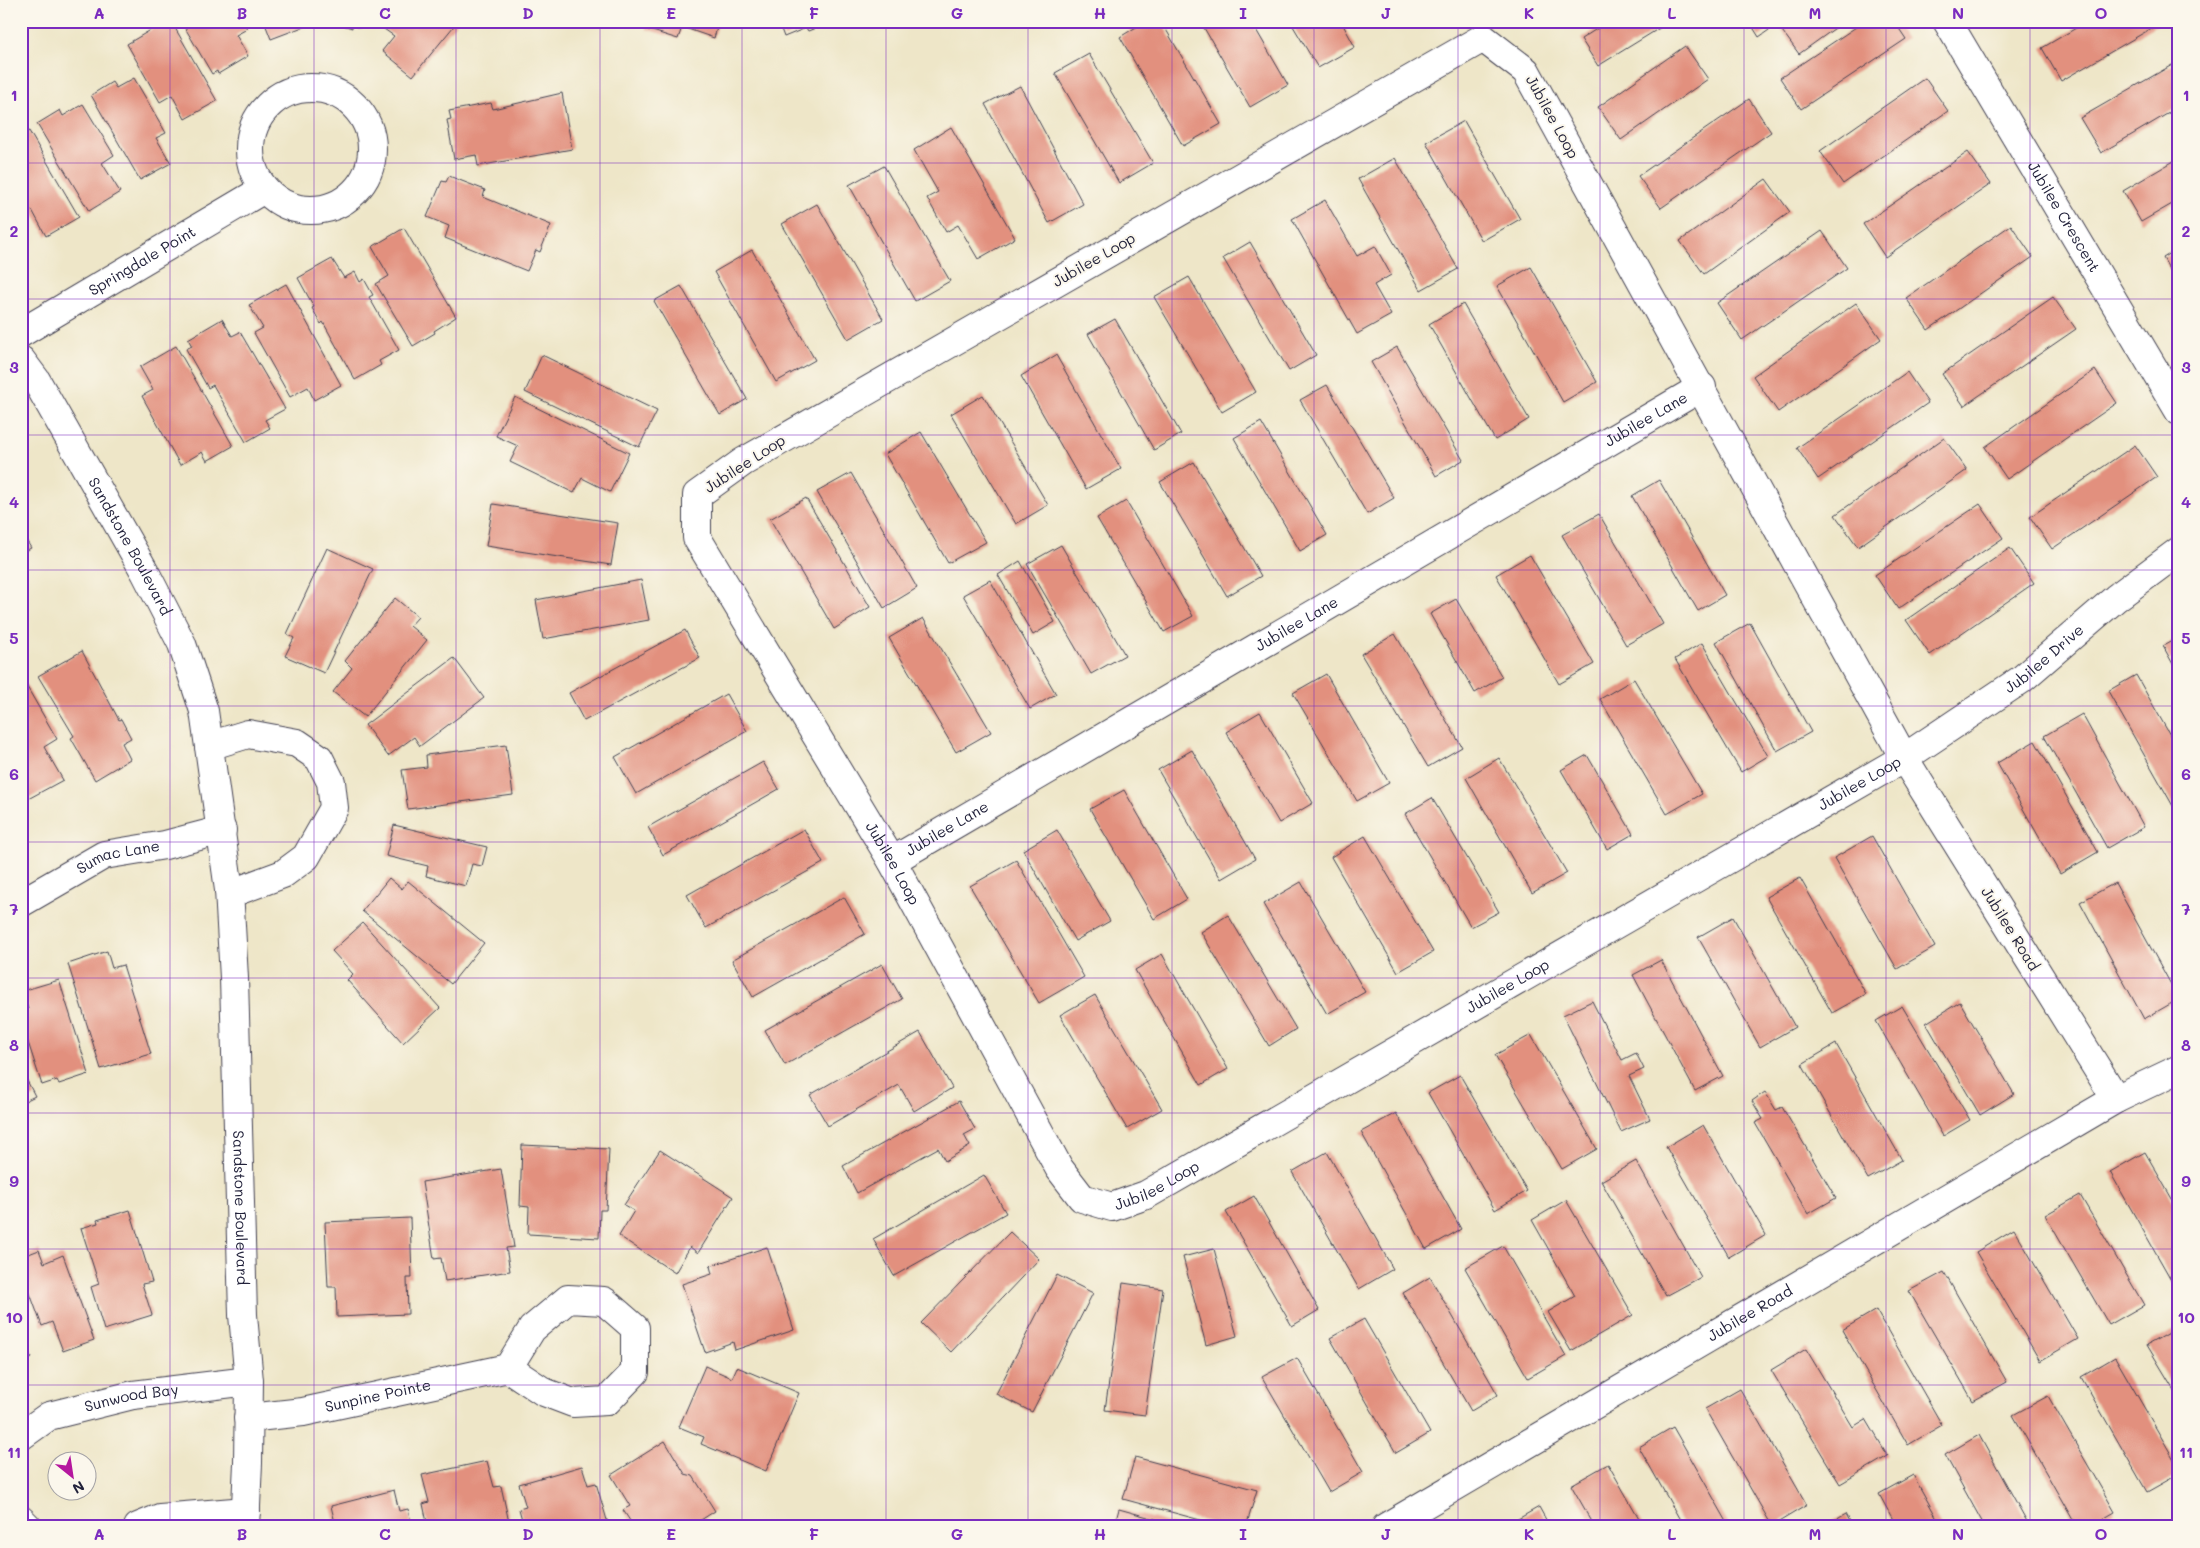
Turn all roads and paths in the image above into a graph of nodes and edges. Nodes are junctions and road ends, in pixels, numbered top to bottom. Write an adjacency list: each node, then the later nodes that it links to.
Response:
1 (1947, 21): 6 (street, Jubilee Crescent)
2 (264, 189): 2 (street); 3 (street, Springdale Point)
3 (21, 333)
4 (21, 360): 8 (street, Sandstone Boulevard)
5 (1702, 387): 9 (street, Jubilee Loop); 11 (street, Jubilee Lane); 11 (street, Jubilee Loop)
6 (2179, 411)
7 (2179, 551): 9 (street, Jubilee Drive)
8 (210, 746): 10 (street, Sandstone Boulevard); 12 (street)
9 (1904, 758): 11 (street, Jubilee Loop); 15 (street, Jubilee Road)
10 (222, 830): 12 (street, Sandstone Boulevard); 13 (street, Sumac Lane)
11 (892, 861)
12 (229, 890): 17 (street, Sandstone Boulevard)
13 (21, 903)
14 (2179, 1068): 15 (street, Jubilee Road)
15 (2116, 1099): 24 (street, Jubilee Road)
16 (508, 1368): 16 (street); 18 (street, Sunpine Pointe)
17 (249, 1381): 18 (street, Sandstone Boulevard); 19 (street, Sunwood Bay)
18 (248, 1418): 20 (street, Sandstone Boulevard)
19 (21, 1436)
20 (246, 1519): 23 (street)
21 (21, 1520): 22 (street)
22 (28, 1527)
23 (138, 1527)
24 (1386, 1527)

